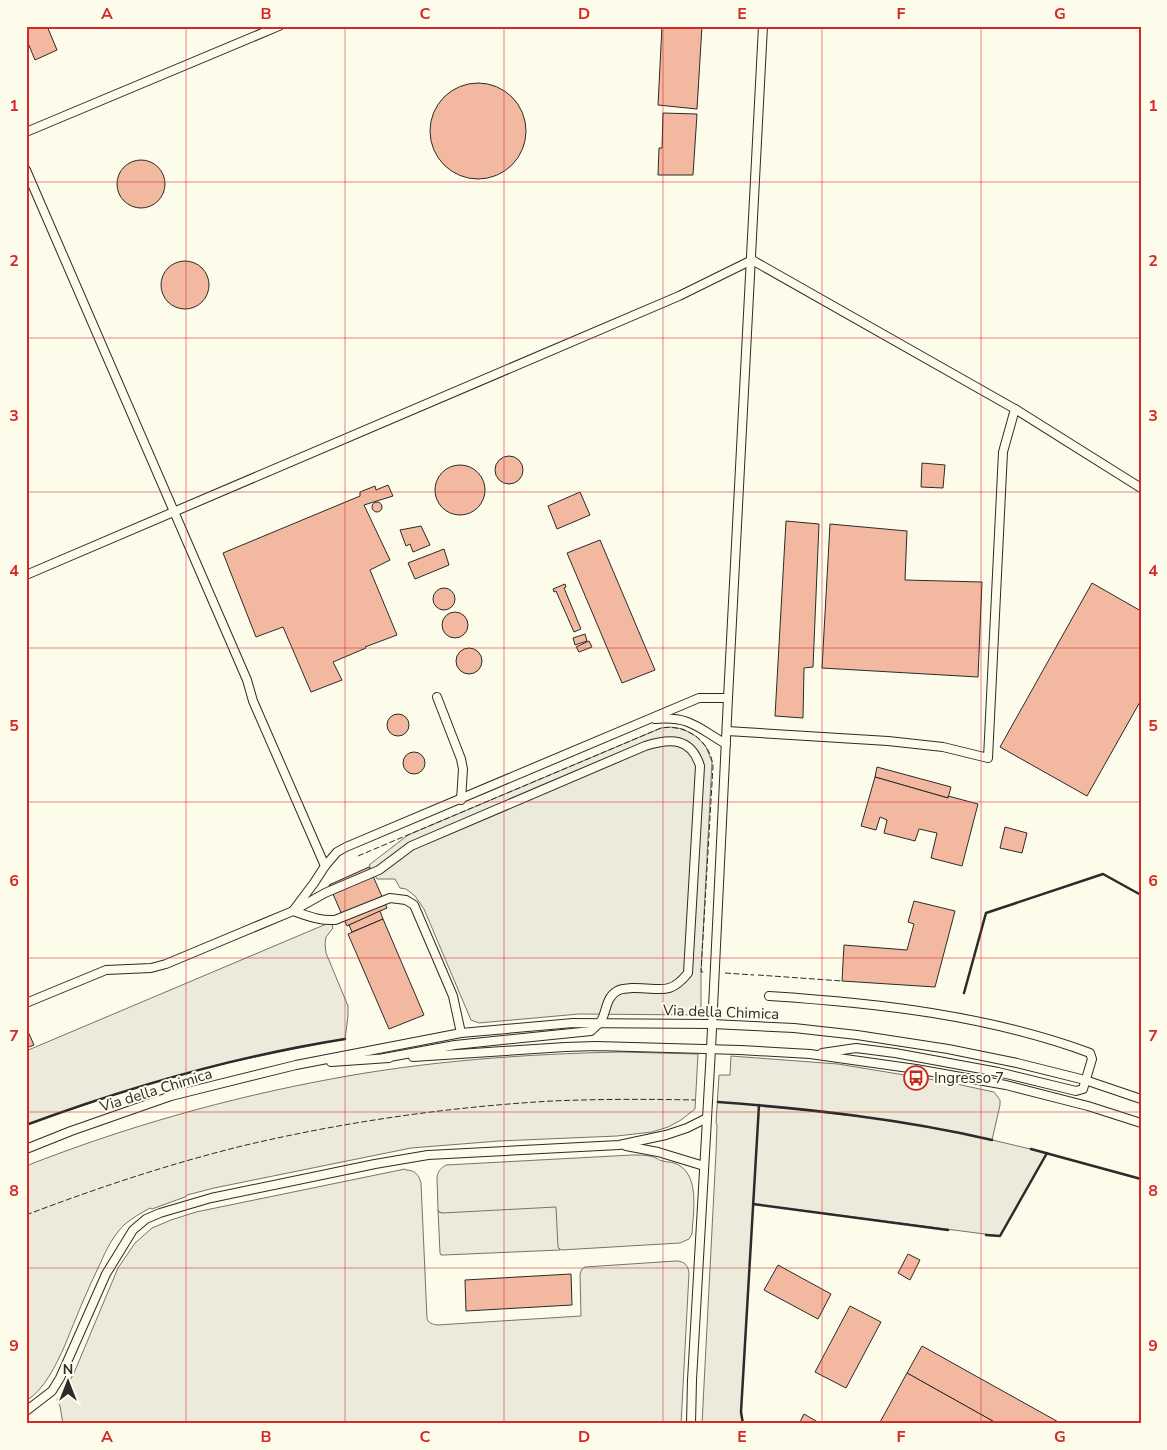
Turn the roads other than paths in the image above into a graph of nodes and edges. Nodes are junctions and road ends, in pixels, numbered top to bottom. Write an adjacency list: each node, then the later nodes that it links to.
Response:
1 (279, 26): 3 (lane)
2 (763, 26): 5 (lane)
3 (26, 132)
4 (26, 170): 8 (lane)
5 (752, 260): 6 (lane); 8 (lane); 11 (lane)
6 (1014, 409): 7 (lane); 13 (lane)
7 (1141, 488)
8 (175, 512): 9 (lane); 16 (lane)
9 (26, 575)
10 (437, 697): 15 (lane)
11 (728, 698): 12 (lane); 13 (lane)
12 (648, 720): 14 (lane); 15 (lane)
13 (727, 731): 14 (lane)
14 (726, 744): 21 (lane)
15 (461, 800): 16 (lane)
16 (325, 866): 17 (lane)
17 (293, 911): 19 (lane); 20 (lane); 22 (lane)
18 (769, 996): 27 (lane)
19 (26, 1003)
20 (599, 1023): 21 (lane, Via della Chimica); 22 (lane, Via della Chimica); 25 (lane)
21 (712, 1024): 23 (lane); 27 (lane, Via della Chimica)
22 (461, 1033): 26 (lane, Via della Chimica)
23 (711, 1049): 24 (lane, Via della Chimica); 25 (lane, Via della Chimica); 29 (lane)
24 (810, 1054): 27 (lane); 30 (lane, Via della Chimica)
25 (384, 1058): 26 (lane, Via della Chimica)
26 (296, 1065): 32 (lane, Via della Chimica)
27 (1085, 1080): 28 (lane, Via della Chimica)
28 (1141, 1099)
29 (707, 1118): 31 (lane); 33 (lane)
30 (1141, 1123)
31 (619, 1145): 33 (lane); 34 (lane)
32 (26, 1149)
33 (704, 1166): 35 (lane)
34 (26, 1411)
35 (691, 1424)

